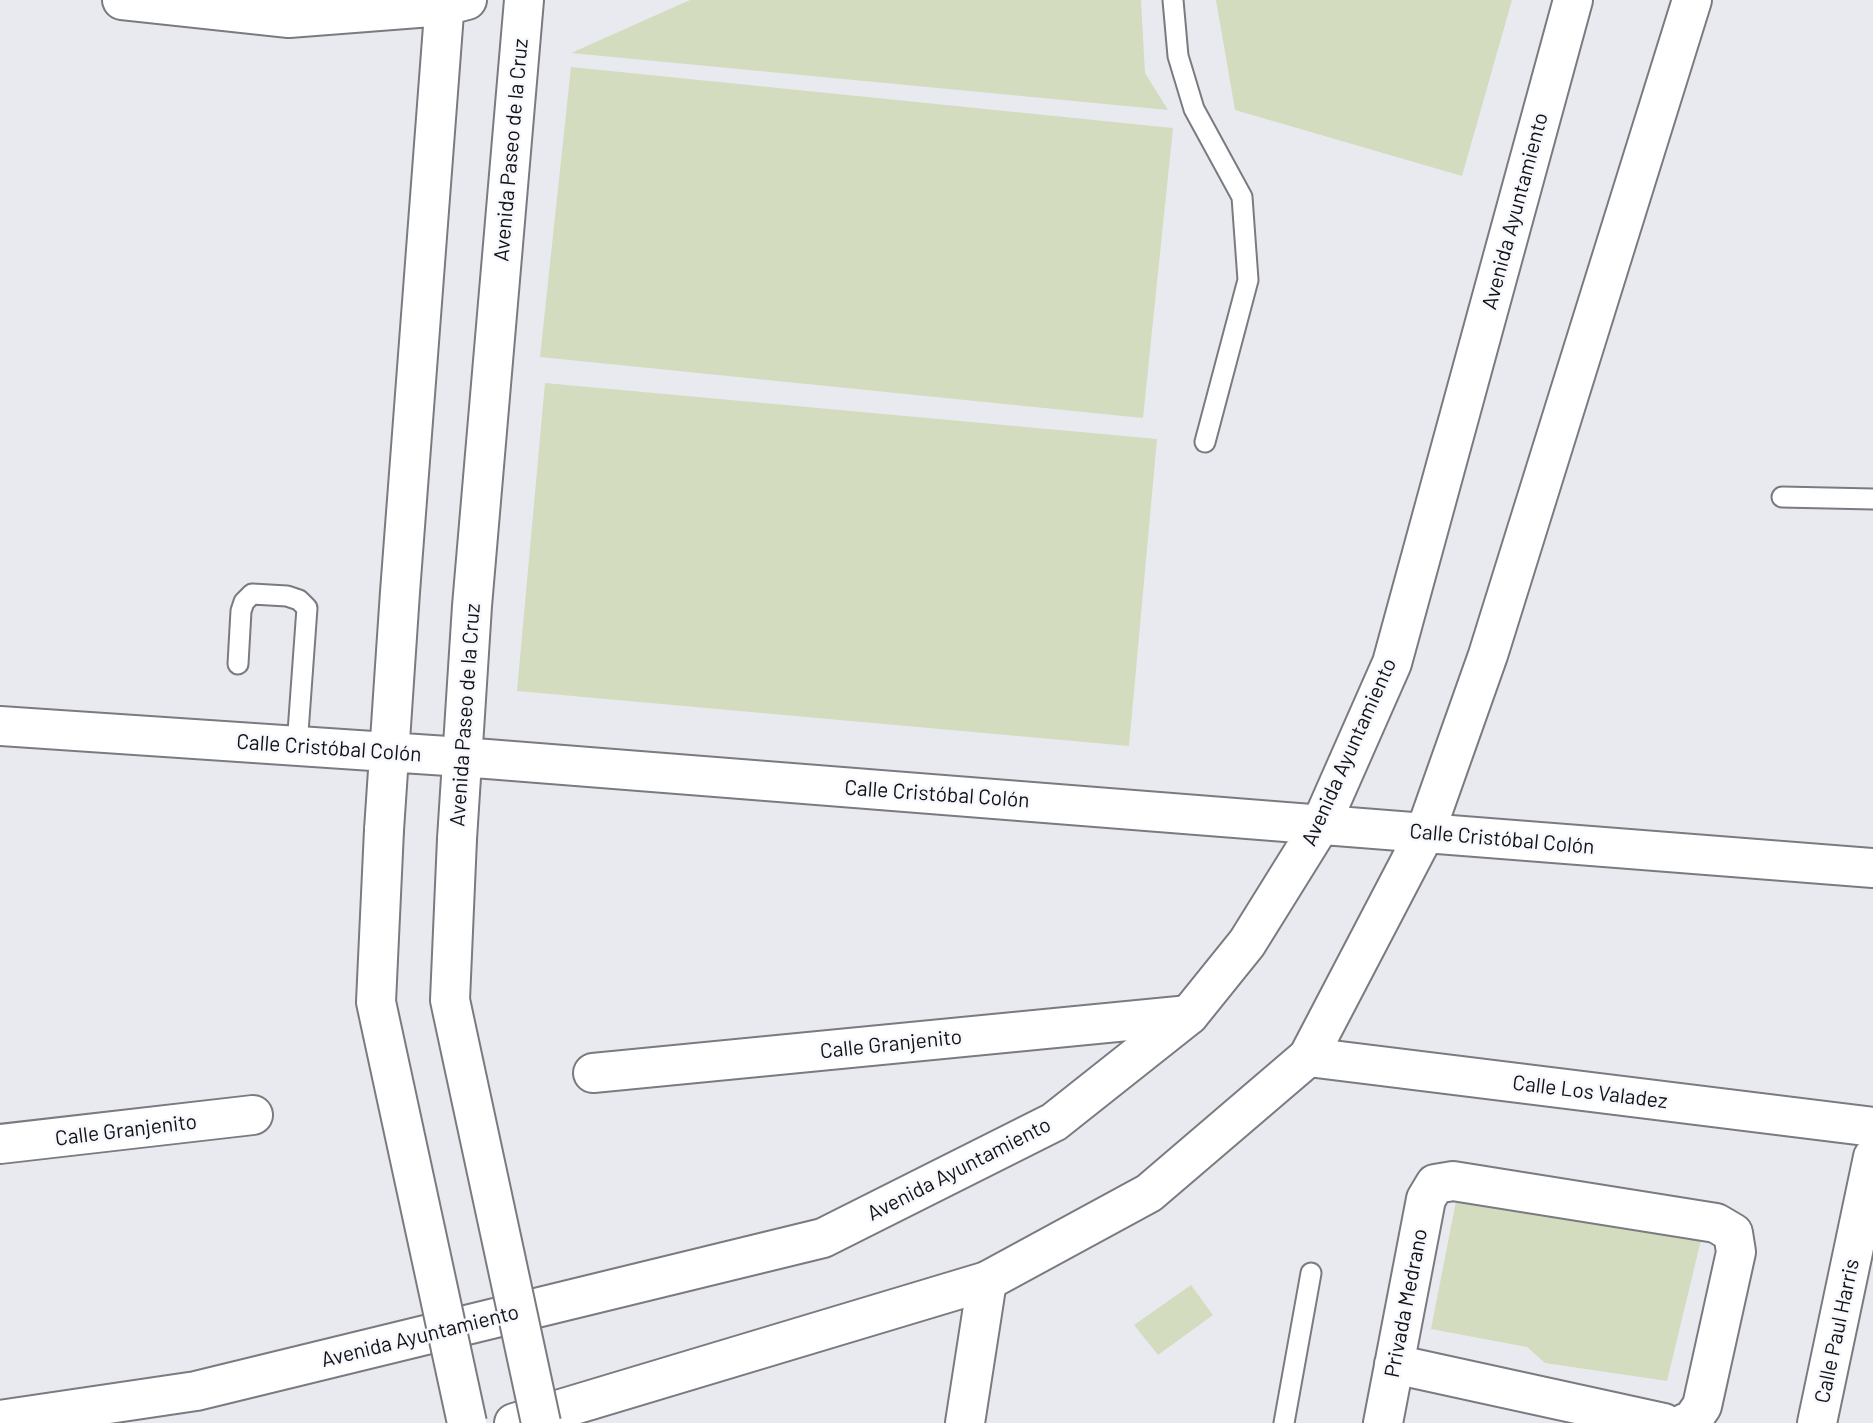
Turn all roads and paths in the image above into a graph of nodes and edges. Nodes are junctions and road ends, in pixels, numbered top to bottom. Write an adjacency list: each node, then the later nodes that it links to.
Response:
1 (122, 0): 6 (main road)
2 (524, 0): 14 (main road, Avenida Paseo de la Cruz)
3 (1173, 0): 7 (lane)
4 (1573, 0): 15 (main road, Avenida Ayuntamiento)
5 (1692, 0): 16 (main road)
6 (452, 2): 13 (main road)
7 (1205, 442)
8 (1782, 497): 9 (lane)
9 (1873, 499)
10 (238, 664): 12 (lane)
11 (0, 726): 12 (main road, Calle Cristóbal Colón)
12 (297, 746): 13 (main road, Calle Cristóbal Colón)
13 (388, 752): 14 (main road, Calle Cristóbal Colón); 30 (main road, bridge)
14 (462, 757): 15 (main road, Calle Cristóbal Colón); 32 (main road, Avenida Paseo de la Cruz, bridge)
15 (1321, 824): 16 (main road, Calle Cristóbal Colón); 18 (main road, Avenida Ayuntamiento)
16 (1425, 833): 17 (main road, Calle Cristóbal Colón); 19 (main road)
17 (1873, 869)
18 (1189, 1015): 20 (main road, Calle Granjenito); 29 (main road, Avenida Ayuntamiento)
19 (1308, 1057): 22 (main road, Calle Los Valadez); 27 (main road)
20 (593, 1073)
21 (253, 1115): 23 (main road, Calle Granjenito)
22 (1873, 1127)
23 (0, 1144)
24 (1873, 1157): 25 (main road, Calle Paul Harris)
25 (1865, 1240): 38 (main road, Calle Paul Harris)
26 (1311, 1273): 34 (lane)
27 (987, 1281): 31 (main road); 33 (main road)
28 (1394, 1364): 35 (main road, Privada Medrano); 36 (main road); 37 (main road, Privada Medrano)
29 (0, 1420)
30 (467, 1423)
31 (514, 1423)
32 (541, 1423)
33 (965, 1423)
34 (1284, 1423)
35 (1383, 1423)
36 (1664, 1423)
37 (1685, 1423)
38 (1817, 1423)

